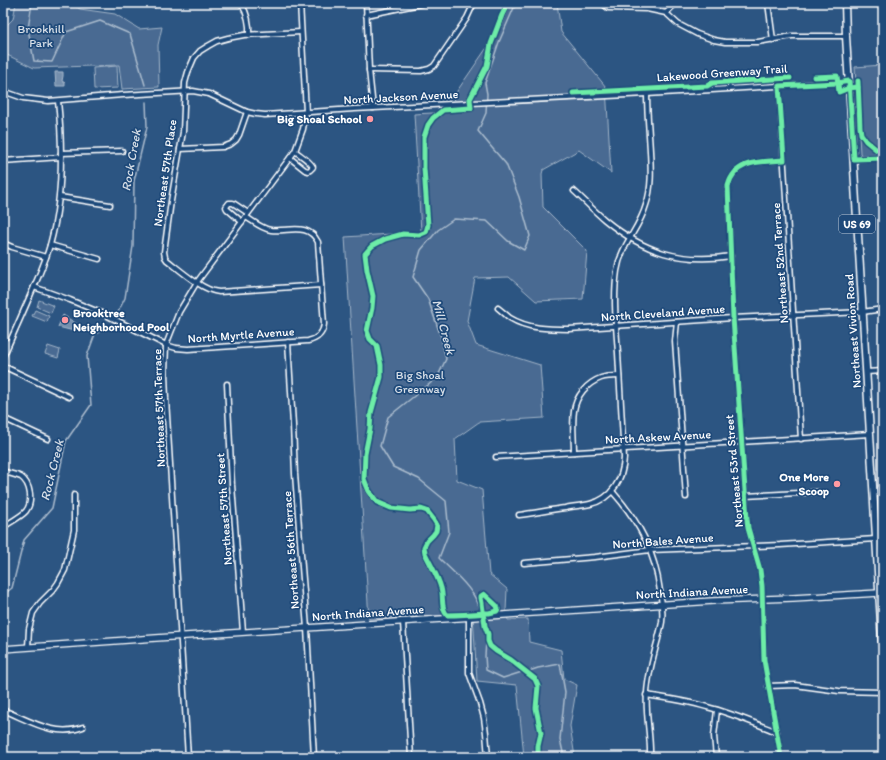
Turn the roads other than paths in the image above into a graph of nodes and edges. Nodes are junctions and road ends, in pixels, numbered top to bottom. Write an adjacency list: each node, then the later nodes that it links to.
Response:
1 (149, 3): 2 (street)
2 (157, 3)
3 (241, 3): 15 (street)
4 (300, 3): 14 (street, Northeast 57th Terrace)
5 (366, 3): 13 (street)
6 (425, 3): 13 (street)
7 (474, 3): 18 (street)
8 (602, 3): 12 (street)
9 (676, 3): 12 (street)
10 (768, 3): 17 (street)
11 (845, 3): 16 (main road, Northeast Vivion Road / US 69)
12 (666, 13): 17 (street)
13 (366, 15): 18 (street)
14 (302, 32): 15 (street, Northeast 57th Place); 27 (street, Northeast 57th Terrace)
15 (249, 35): 22 (street, Northeast 57th Place)
16 (846, 36): 17 (street); 19 (main road, Northeast Vivion Road / US 69)
17 (773, 40)
18 (369, 70): 25 (street)
19 (849, 81): 20 (street, North Jackson Avenue); 35 (main road, Northeast Vivion Road / US 69)
20 (779, 86): 23 (street, North Jackson Avenue); 34 (street, Northeast 52nd Terrace)
21 (3, 91): 24 (street, North Jackson Avenue)
22 (184, 91): 24 (street, North Jackson Avenue); 26 (street, North Jackson Avenue); 28 (street, Northeast 57th Place)
23 (647, 94): 25 (street, North Jackson Avenue); 42 (street)
24 (58, 101): 31 (street)
25 (373, 108): 27 (street, North Jackson Avenue)
26 (247, 112): 27 (street, North Jackson Avenue); 28 (street)
27 (306, 112): 30 (street, Northeast 57th Terrace)
28 (180, 149): 48 (street, Northeast 57th Place)
29 (122, 151): 31 (street)
30 (295, 151): 32 (street, Northeast 57th Terrace); 32 (street)
31 (61, 155): 36 (street); 38 (street)
32 (290, 158): 40 (street, Northeast 57th Terrace)
33 (883, 158): 35 (street)
34 (784, 160): 45 (street, Northeast 53rd Street); 54 (street, Northeast 52nd Terrace)
35 (854, 160): 53 (main road, Northeast Vivion Road / US 69)
36 (3, 161)
37 (574, 191): 42 (street)
38 (60, 198): 39 (street); 44 (street)
39 (110, 205)
40 (247, 215): 41 (street, Northeast 57th Terrace); 41 (street); 49 (street)
41 (242, 222): 48 (street, Northeast 57th Terrace)
42 (629, 237): 45 (street); 57 (street)
43 (3, 243): 46 (street)
44 (50, 245): 46 (street); 47 (street)
45 (731, 256): 55 (street, Northeast 53rd Street)
46 (46, 257): 50 (street)
47 (98, 259)
48 (197, 282): 49 (street); 61 (street, Northeast 57th Terrace)
49 (321, 285): 59 (street, North Myrtle Avenue)
50 (34, 287): 60 (street); 61 (street, North Myrtle Avenue)
51 (498, 308): 57 (street, North Cleveland Avenue)
52 (883, 310): 53 (street, North Cleveland Avenue)
53 (862, 312): 54 (street, North Cleveland Avenue); 65 (main road, Northeast Vivion Road / US 69)
54 (793, 315): 55 (street, North Cleveland Avenue); 72 (street, Northeast 52nd Terrace)
55 (733, 318): 56 (street, North Cleveland Avenue); 73 (street, Northeast 53rd Street)
56 (677, 322): 57 (street, North Cleveland Avenue); 74 (street)
57 (616, 326): 66 (street)
58 (3, 341): 60 (street)
59 (288, 342): 61 (street, North Myrtle Avenue); 96 (street, Northeast 56th Terrace)
60 (9, 343): 62 (street)
61 (166, 345): 98 (street, Northeast 57th Terrace)
62 (3, 358)
63 (3, 366): 68 (street)
64 (883, 371): 65 (street)
65 (866, 372): 70 (main road, Northeast Vivion Road / US 69)
66 (619, 376): 75 (street); 76 (street)
67 (227, 384): 97 (street, Northeast 57th Street)
68 (69, 397)
69 (3, 418): 71 (street)
70 (870, 434): 72 (street, North Askew Avenue); 86 (main road, Northeast Vivion Road / US 69)
71 (48, 439)
72 (801, 439): 73 (street, North Askew Avenue)
73 (742, 442): 74 (street, North Askew Avenue); 82 (street, Northeast 53rd Street)
74 (683, 446): 75 (street, North Askew Avenue); 83 (street)
75 (624, 449): 76 (street, North Askew Avenue); 79 (street)
76 (574, 452): 77 (street, North Askew Avenue)
77 (496, 458)
78 (3, 471): 85 (street)
79 (612, 491): 84 (street); 88 (street)
80 (817, 492): 82 (street)
81 (74, 495): 99 (street)
82 (745, 496): 87 (street, Northeast 53rd Street)
83 (686, 497)
84 (519, 515)
85 (3, 527)
86 (876, 539): 87 (street, North Bales Avenue); 90 (main road, Northeast Vivion Road / US 69)
87 (753, 546): 88 (street, North Bales Avenue); 91 (street, Northeast 53rd Street)
88 (650, 550): 89 (street, North Bales Avenue); 92 (street)
89 (524, 563)
90 (879, 593): 91 (street, North Indiana Avenue); 94 (main road, Northeast Vivion Road / US 69)
91 (763, 599): 92 (street, North Indiana Avenue); 102 (street, Northeast 53rd Street)
92 (662, 605): 93 (street, North Indiana Avenue); 104 (street)
93 (469, 617): 95 (street, North Indiana Avenue); 112 (street)
94 (882, 618): 101 (main road, Northeast Vivion Road / US 69)
95 (403, 622): 96 (street, North Indiana Avenue); 111 (street)
96 (307, 628): 97 (street, North Indiana Avenue); 110 (street, Northeast 56th Terrace)
97 (243, 632): 98 (street, North Indiana Avenue)
98 (181, 636): 99 (street, North Indiana Avenue); 109 (street, Northeast 57th Terrace)
99 (28, 647): 100 (street, North Indiana Avenue)
100 (3, 649)
101 (883, 658)
102 (768, 686): 103 (street); 108 (street, Northeast 53rd Street)
103 (883, 692)
104 (646, 695): 106 (street); 113 (street)
105 (3, 710): 107 (street)
106 (717, 710): 108 (street); 114 (street)
107 (83, 726)
108 (777, 732): 115 (street, Northeast 53rd Street)
109 (188, 757)
110 (314, 757)
111 (410, 757)
112 (488, 757)
113 (650, 757)
114 (716, 757)
115 (781, 757)

